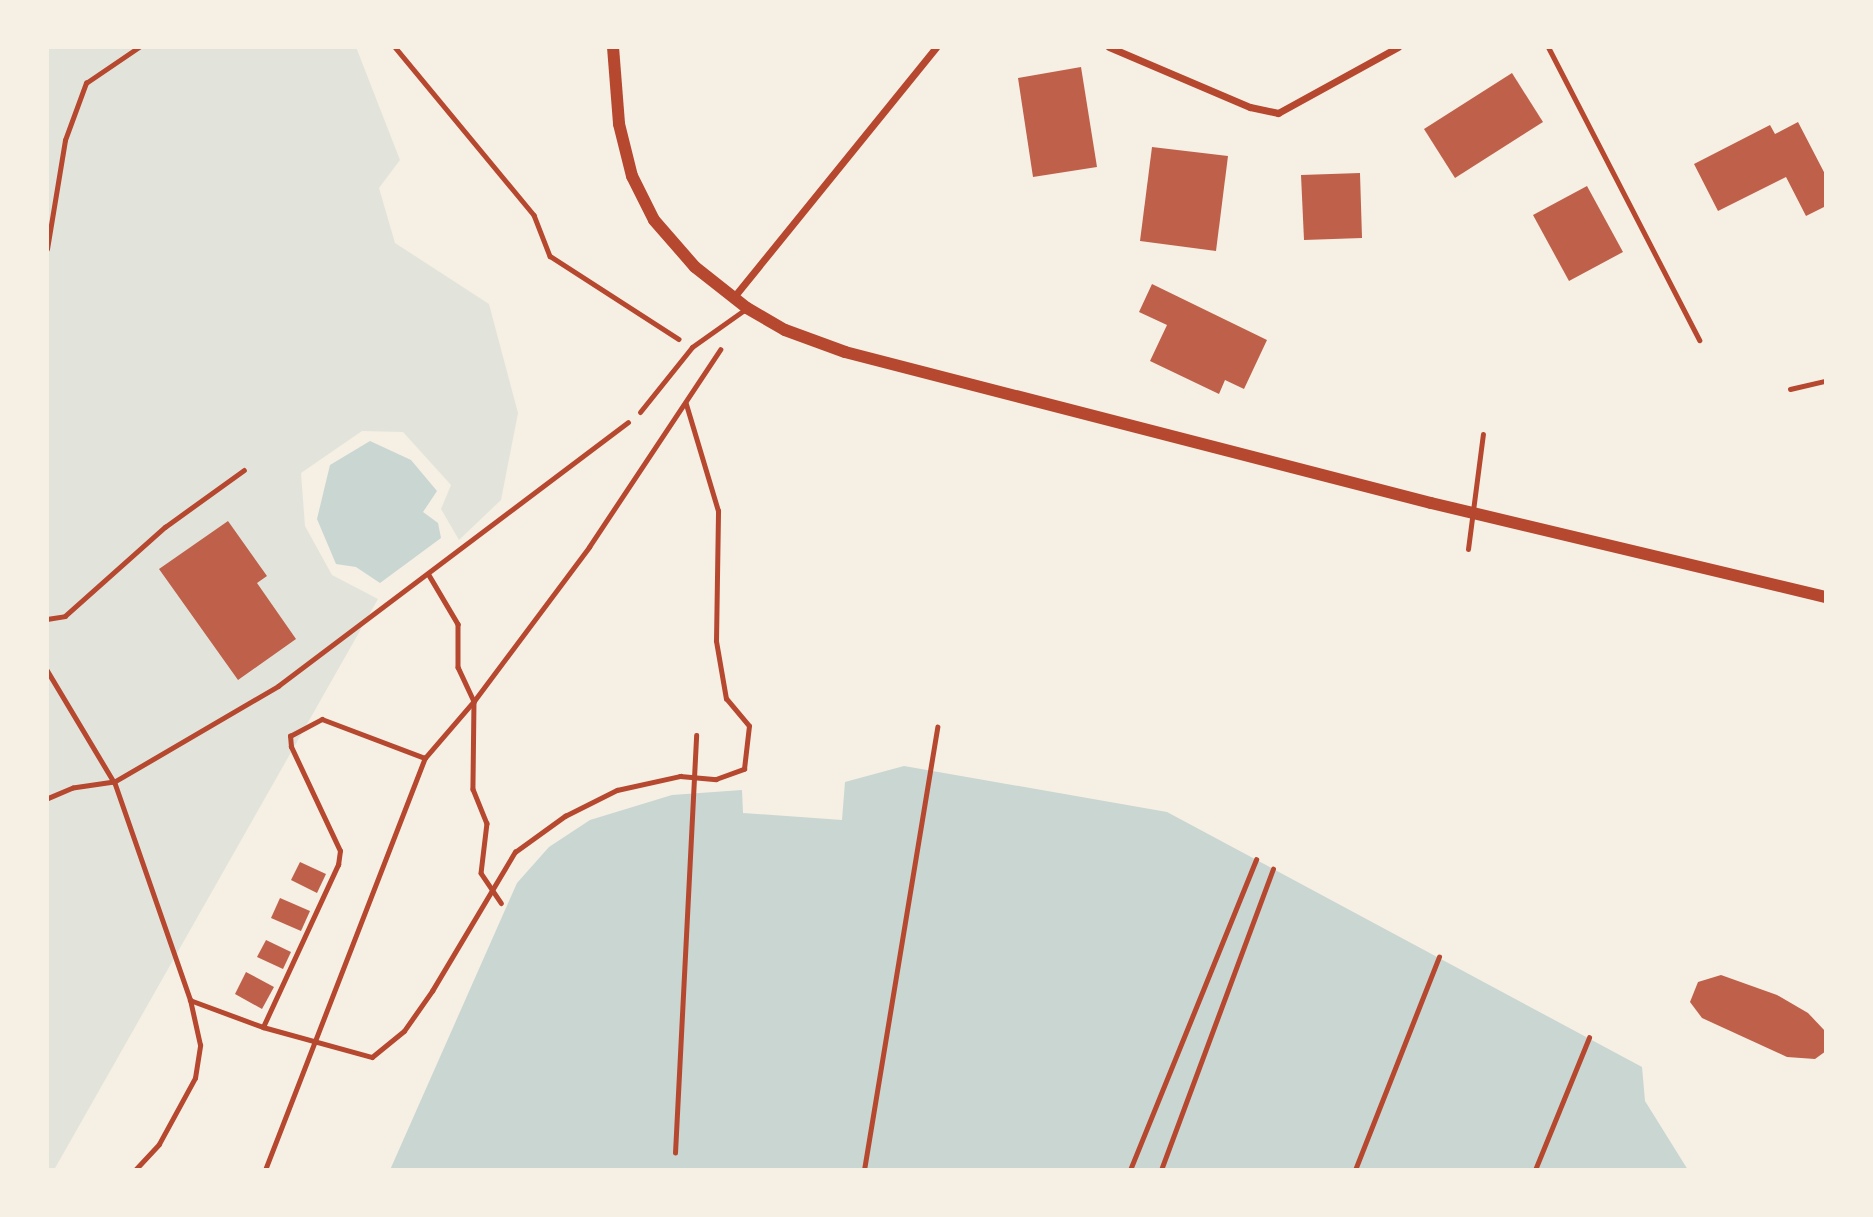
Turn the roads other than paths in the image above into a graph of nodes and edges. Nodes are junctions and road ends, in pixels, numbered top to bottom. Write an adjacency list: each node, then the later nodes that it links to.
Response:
1 (613, 47): 6 (street)
2 (936, 47): 6 (street)
3 (1109, 47): 4 (street)
4 (1398, 47)
5 (1548, 47): 8 (lane)
6 (733, 298): 7 (street)
7 (747, 308): 11 (lane); 13 (street)
8 (1699, 340)
9 (1826, 381): 10 (lane)
10 (1790, 389)
11 (640, 412)
12 (1483, 434): 13 (lane)
13 (1474, 513): 14 (lane); 15 (street)
14 (1468, 549)
15 (1826, 597)

